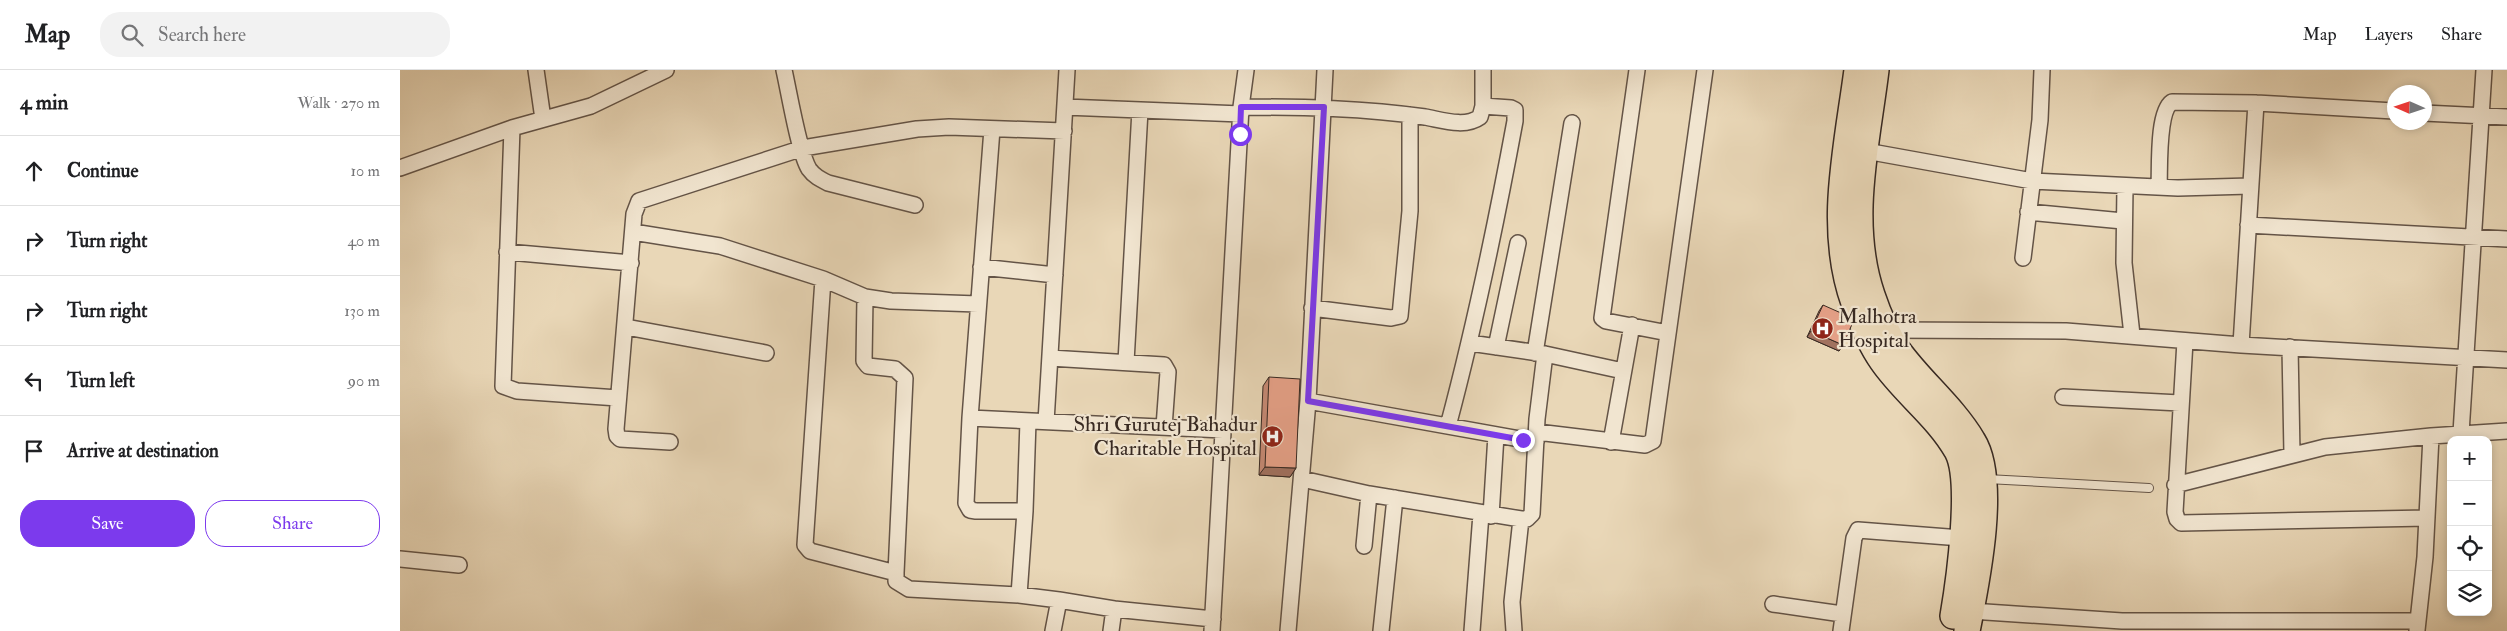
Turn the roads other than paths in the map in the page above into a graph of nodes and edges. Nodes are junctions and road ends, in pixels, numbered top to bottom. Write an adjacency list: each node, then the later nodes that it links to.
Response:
1 (536, 70): 25 (street)
2 (666, 70): 25 (street)
3 (784, 70): 30 (street)
4 (1067, 70): 16 (street)
5 (1246, 70): 19 (street)
6 (1325, 70): 17 (street)
7 (1483, 70): 15 (street)
8 (1637, 70): 54 (street)
9 (1705, 70): 57 (street)
10 (1856, 70): 99 (highway)
11 (1876, 70): 31 (highway)
12 (2042, 70): 33 (street)
13 (2484, 70): 23 (street)
14 (2256, 103): 20 (street); 35 (street); 36 (street)
15 (1483, 106): 22 (street); 60 (street)
16 (1066, 107): 18 (street); 29 (street)
17 (1324, 107): 19 (street); 22 (street); 53 (street)
18 (1140, 110): 19 (street); 69 (street)
19 (1241, 111): 80 (street)
20 (2387, 111)
21 (2432, 113): 23 (street)
22 (1410, 115): 53 (street)
23 (2481, 116): 24 (street); 42 (street)
24 (2507, 117)
25 (544, 119): 27 (street)
26 (1572, 123): 65 (street)
27 (512, 128): 32 (street); 45 (street)
28 (992, 129): 29 (street); 30 (street); 48 (street)
29 (1064, 131): 49 (street)
30 (802, 148): 37 (street); 41 (street)
31 (1866, 151): 33 (street); 56 (highway)
32 (400, 168)
33 (2032, 181): 34 (street); 38 (street)
34 (2126, 186): 36 (street); 39 (street)
35 (2250, 186): 36 (street); 40 (street)
36 (2159, 187)
37 (915, 205)
38 (2028, 212): 39 (street); 46 (street)
39 (2123, 221): 58 (street)
40 (2248, 225): 42 (street); 61 (street)
41 (633, 232): 47 (street); 50 (street)
42 (2475, 238): 43 (street); 66 (street)
43 (2507, 239)
44 (1518, 242): 62 (street)
45 (507, 252): 47 (street); 72 (street)
46 (2023, 258)
47 (631, 263): 55 (street)
48 (981, 267): 49 (street); 52 (street)
49 (1055, 275): 67 (street)
50 (823, 280): 51 (street); 103 (street)
51 (866, 297): 52 (street); 103 (street)
52 (978, 304): 75 (street)
53 (1312, 308): 73 (street)
54 (1632, 325): 57 (street); 70 (street)
55 (626, 327): 64 (street); 72 (street)
56 (1888, 330): 58 (street); 90 (highway)
57 (1668, 333): 87 (street)
58 (2132, 335): 59 (street)
59 (2185, 341): 61 (street); 74 (street)
60 (1470, 343): 62 (street); 78 (street)
61 (2241, 345): 63 (street)
62 (1496, 347): 65 (street)
63 (2290, 347): 66 (street); 88 (street)
64 (766, 353)
65 (1540, 353): 70 (street); 85 (street)
66 (2467, 357): 68 (street); 82 (street)
67 (1050, 358): 69 (street); 77 (street)
68 (2507, 360)
69 (1126, 362): 79 (street)
70 (1624, 371): 87 (street)
71 (2063, 397): 74 (street)
72 (618, 398): 86 (street)
73 (1308, 401): 78 (street); 89 (street)
74 (2180, 403): 91 (street)
75 (970, 418): 76 (street); 95 (street)
76 (1028, 421): 77 (street); 95 (street)
77 (1046, 422): 79 (street)
78 (1448, 426): 83 (street)
79 (1164, 427): 80 (street)
80 (1223, 430): 110 (street)
81 (2507, 431): 82 (street)
82 (2461, 433): 84 (street)
83 (1496, 435): 85 (street); 96 (street)
84 (2431, 436): 88 (street); 97 (street)
85 (1536, 437): 87 (street); 98 (street)
86 (670, 442)
87 (1611, 442)
88 (2292, 454): 91 (street)
89 (1302, 479): 93 (street); 115 (street)
90 (1985, 479): 92 (lane); 109 (highway)
91 (2175, 485): 97 (street)
92 (2149, 488)
93 (1369, 494): 94 (street); 100 (street)
94 (1395, 498): 96 (street); 116 (street)
95 (1025, 511): 104 (street)
96 (1486, 515): 98 (street); 117 (street)
97 (2427, 518): 112 (street)
98 (1521, 519): 118 (street)
99 (1961, 538): 108 (street); 120 (highway)
100 (1364, 546)
101 (400, 559): 102 (street)
102 (459, 565)
103 (896, 573): 104 (street)
104 (1018, 595): 105 (street)
105 (1059, 600): 107 (street); 113 (street)
106 (1773, 604): 108 (street)
107 (1114, 609): 110 (street); 114 (street)
108 (1842, 614): 119 (street)
109 (1969, 621): 111 (street)
110 (1213, 625)
111 (2121, 626): 112 (street)
112 (2417, 626)
113 (1053, 631)
114 (1111, 631)
115 (1288, 631)
116 (1381, 631)
117 (1472, 631)
118 (1514, 631)
119 (1841, 631)
120 (1950, 631)

